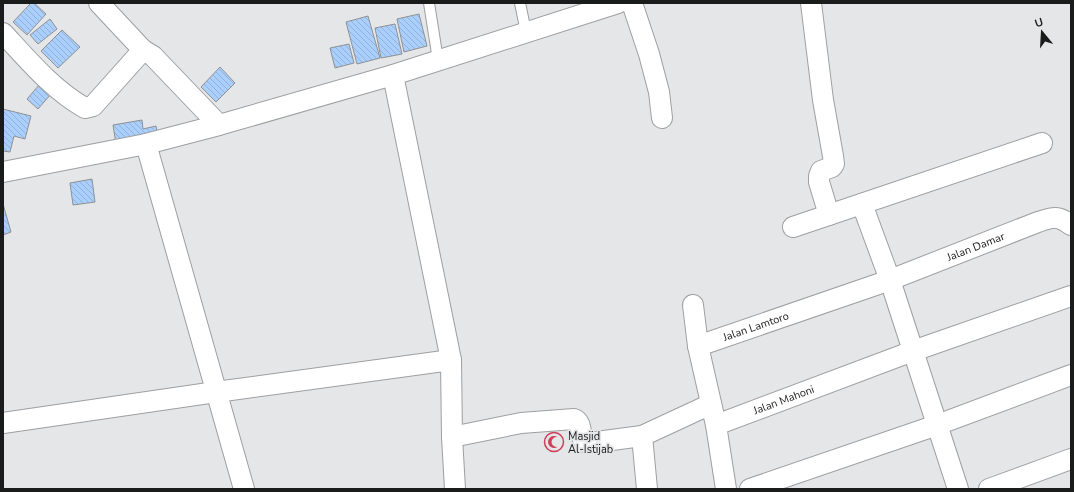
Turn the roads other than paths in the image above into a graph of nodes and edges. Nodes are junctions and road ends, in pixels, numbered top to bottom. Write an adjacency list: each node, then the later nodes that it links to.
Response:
1 (99, 3): 9 (street)
2 (429, 3): 10 (lane)
3 (520, 3): 7 (lane)
4 (618, 3): 7 (street)
5 (632, 3): 12 (street)
6 (811, 3): 18 (street)
7 (526, 32): 10 (street)
8 (3, 33): 9 (street)
9 (143, 50): 13 (street)
10 (438, 60): 11 (street)
11 (392, 75): 13 (street); 26 (street)
12 (662, 118)
13 (219, 125): 15 (street)
14 (1042, 143): 17 (street)
15 (146, 144): 16 (street); 28 (street)
16 (3, 172)
17 (862, 204): 18 (street); 21 (street)
18 (829, 215): 20 (street)
19 (1066, 221): 21 (street, Jalan Damar)
20 (793, 227)
21 (890, 280): 24 (street, Jalan Lamtoro); 25 (street)
22 (1071, 296): 25 (street, Jalan Mahoni)
23 (693, 305): 24 (street)
24 (698, 346): 29 (street)
25 (913, 351): 31 (street, Jalan Mahoni); 32 (street)
26 (451, 360): 28 (street); 34 (street)
27 (1071, 375): 32 (street)
28 (216, 392): 30 (street); 36 (street)
29 (711, 404): 31 (street); 33 (street)
30 (3, 423)
31 (716, 425): 39 (street)
32 (937, 425): 40 (street); 41 (street)
33 (642, 436): 34 (street); 38 (street)
34 (452, 437): 37 (street)
35 (1071, 459): 42 (street)
36 (244, 489)
37 (455, 489)
38 (647, 489)
39 (726, 489)
40 (750, 489)
41 (958, 489)
42 (989, 489)

